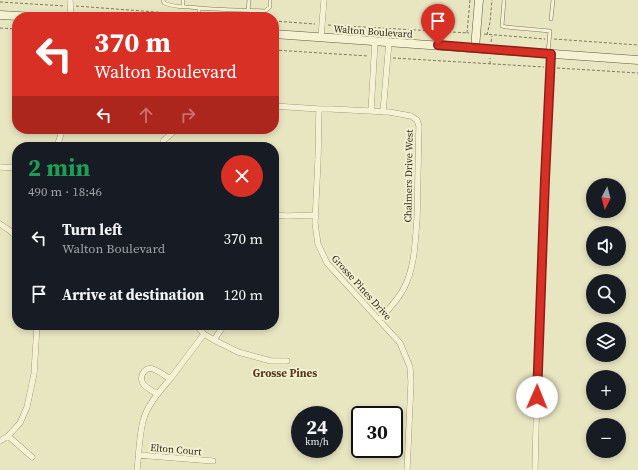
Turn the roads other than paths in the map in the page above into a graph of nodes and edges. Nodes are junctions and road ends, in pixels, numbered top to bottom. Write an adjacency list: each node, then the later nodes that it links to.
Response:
1 (163, 0): 9 (lane)
2 (183, 0): 9 (lane)
3 (249, 0): 11 (lane)
4 (270, 0): 11 (lane)
5 (324, 0): 19 (street)
6 (478, 0): 22 (main road)
7 (504, 0): 17 (lane)
8 (553, 0): 15 (lane)
9 (183, 7): 10 (lane)
10 (199, 8): 11 (lane); 12 (lane)
11 (248, 11)
12 (199, 12)
13 (0, 14): 14 (main road)
14 (12, 15)
15 (551, 19)
16 (550, 26): 17 (lane)
17 (550, 31): 23 (lane)
18 (279, 34): 19 (main road, Walton Boulevard)
19 (321, 37): 20 (main road, Walton Boulevard)
20 (375, 41): 21 (main road, Walton Boulevard); 27 (street)
21 (389, 42): 22 (main road, Walton Boulevard); 28 (street)
22 (475, 48): 23 (main road, Walton Boulevard)
23 (549, 53): 24 (main road, Walton Boulevard); 53 (street)
24 (638, 60)
25 (279, 106): 26 (street, Chalmers Drive West)
26 (318, 109): 27 (street, Chalmers Drive West); 34 (street, Grosse Pines Drive)
27 (371, 111): 28 (street, Chalmers Drive West)
28 (383, 112): 37 (street, Chalmers Drive West)
29 (171, 134): 30 (street)
30 (163, 142)
31 (0, 166): 32 (street)
32 (12, 167)
33 (279, 215): 34 (street)
34 (315, 215): 37 (street, Grosse Pines Drive)
35 (0, 224): 36 (street)
36 (12, 233)
37 (379, 320): 52 (street, Grosse Pines Drive)
38 (37, 330): 46 (street)
39 (202, 330): 41 (street)
40 (221, 330): 42 (street)
41 (204, 334): 42 (street); 44 (street)
42 (214, 340): 43 (street)
43 (287, 361)
44 (170, 379): 45 (street); 45 (street)
45 (157, 394): 48 (street)
46 (8, 436): 47 (street); 49 (street)
47 (0, 441)
48 (138, 455): 50 (street, Elton Court); 51 (street)
49 (32, 457)
50 (213, 461)
51 (137, 470)
52 (407, 470)
53 (535, 470)

